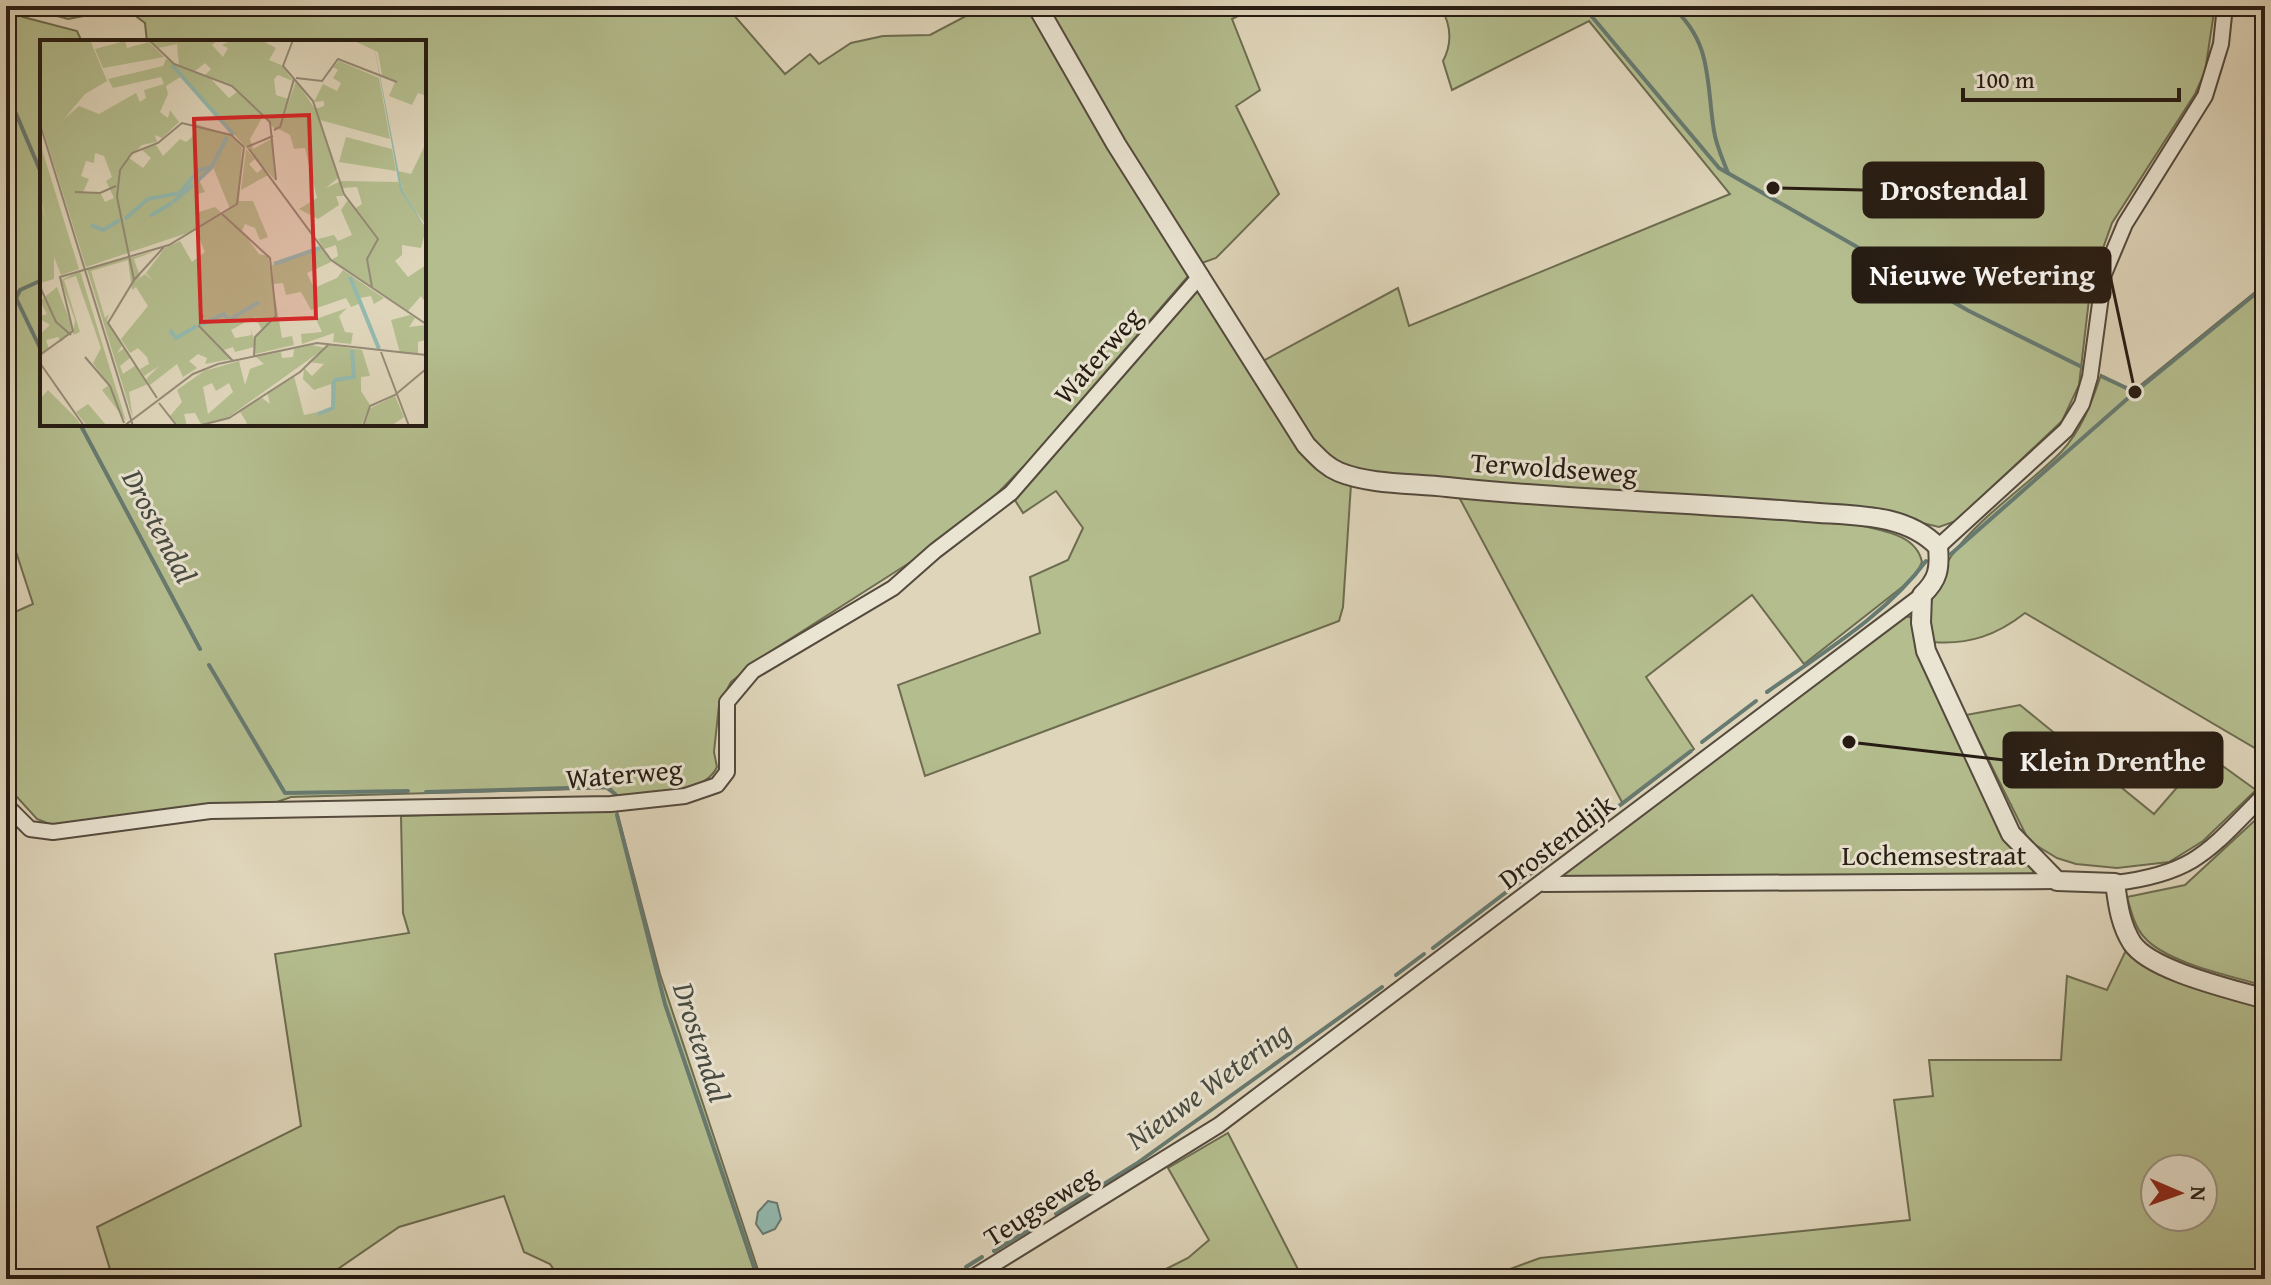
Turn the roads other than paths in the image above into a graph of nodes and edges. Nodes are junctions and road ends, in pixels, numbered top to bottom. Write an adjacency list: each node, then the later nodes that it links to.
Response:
1 (1037, 6): 3 (street, Terwoldseweg)
2 (2225, 6): 4 (street)
3 (1201, 275): 4 (street, Terwoldseweg); 7 (street, Waterweg)
4 (1938, 554): 5 (street)
5 (1922, 595): 8 (street); 10 (street, Drostendijk)
6 (2265, 794): 9 (street)
7 (6, 805)
8 (2057, 881): 9 (street, Lochemsestraat); 10 (street, Lochemsestraat)
9 (2115, 883): 11 (street)
10 (1543, 884): 12 (street, Drostendijk)
11 (2265, 999)
12 (1219, 1125): 13 (street, Teugseweg)
13 (970, 1279)

